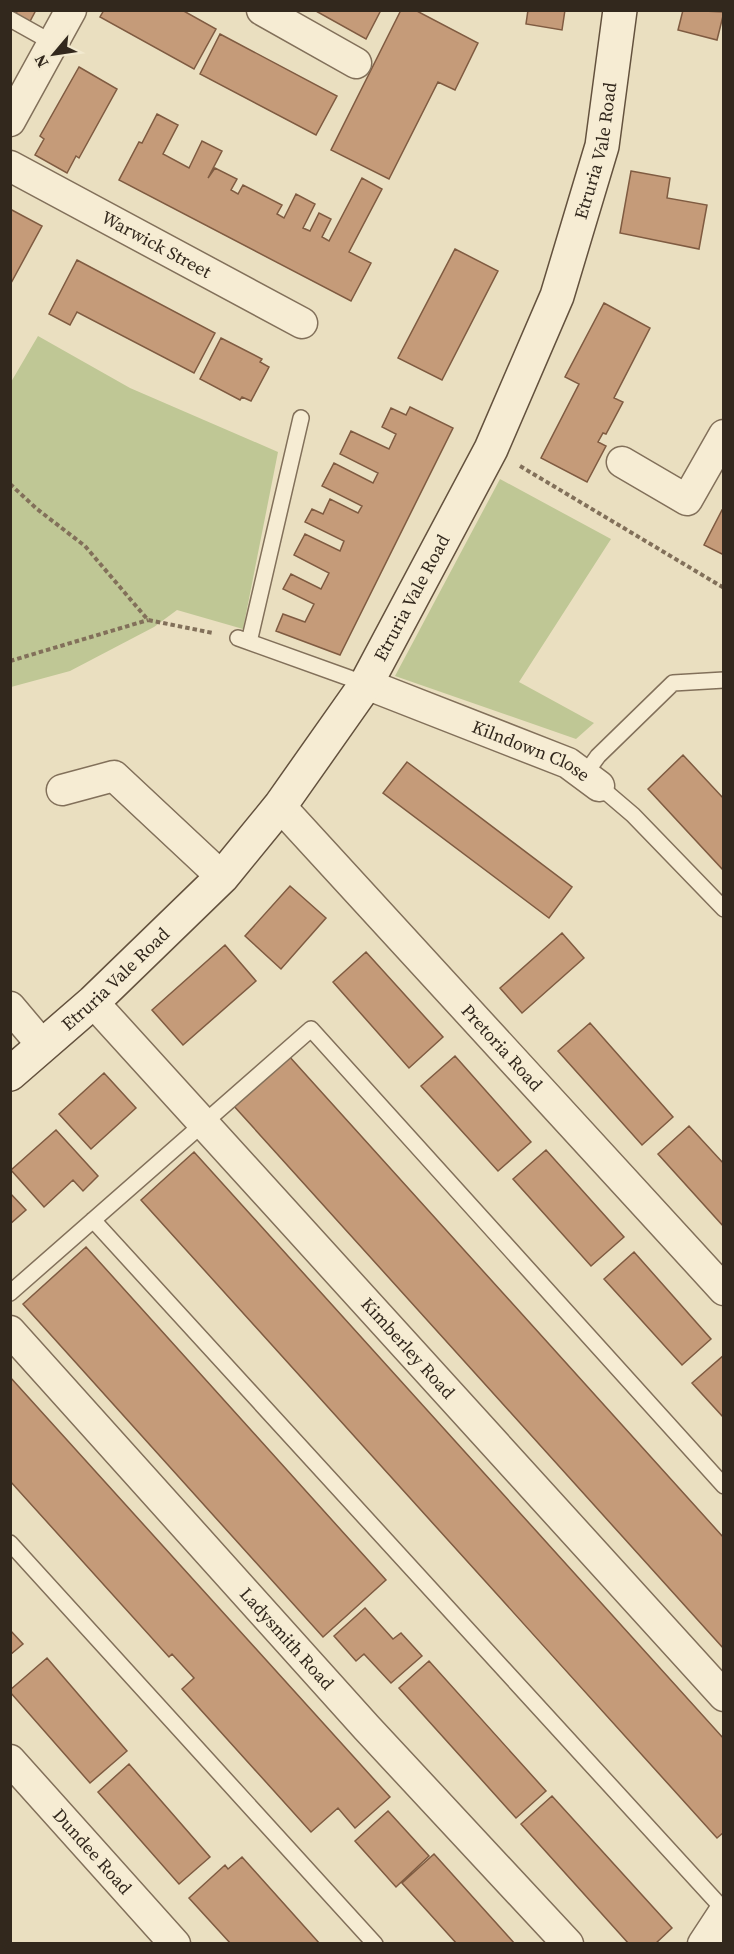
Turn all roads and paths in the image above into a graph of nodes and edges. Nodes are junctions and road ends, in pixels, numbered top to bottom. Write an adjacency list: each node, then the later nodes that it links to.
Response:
1 (71, 10): 5 (street)
2 (262, 10): 6 (street)
3 (620, 10): 12 (main road, Etruria Vale Road)
4 (10, 20): 5 (lane)
5 (53, 43): 7 (street)
6 (356, 63)
7 (10, 121)
8 (10, 166): 9 (street, Warwick Street)
9 (302, 323)
10 (301, 418): 17 (lane)
11 (723, 435): 13 (street)
12 (491, 449): 15 (path); 20 (main road, Etruria Vale Road)
13 (622, 462)
14 (10, 484): 16 (path)
15 (723, 588)
16 (148, 620): 17 (path); 18 (path)
17 (243, 640): 20 (lane)
18 (10, 661)
19 (723, 680): 21 (lane)
20 (366, 684): 21 (street, Kilndown Close); 23 (main road, Etruria Vale Road)
21 (592, 780): 25 (lane, Kilndown Close)
22 (62, 790): 24 (street)
23 (280, 806): 24 (main road, Etruria Vale Road); 32 (street, Pretoria Road)
24 (222, 877): 26 (main road, Etruria Vale Road)
25 (723, 909)
26 (93, 1002): 28 (main road, Etruria Vale Road); 30 (street, Kimberley Road)
27 (10, 1007): 28 (street)
28 (43, 1046): 29 (main road, Etruria Vale Road)
29 (10, 1074)
30 (203, 1125): 31 (lane); 35 (lane); 37 (street, Kimberley Road)
31 (93, 1220): 33 (lane); 39 (lane)
32 (723, 1290)
33 (10, 1293)
34 (10, 1330): 42 (street, Ladysmith Road)
35 (723, 1485)
36 (10, 1543): 41 (lane)
37 (723, 1696)
38 (10, 1760): 40 (street, Dundee Road)
39 (723, 1911): 43 (street)
40 (175, 1944)
41 (375, 1944)
42 (568, 1944)
43 (703, 1944)

